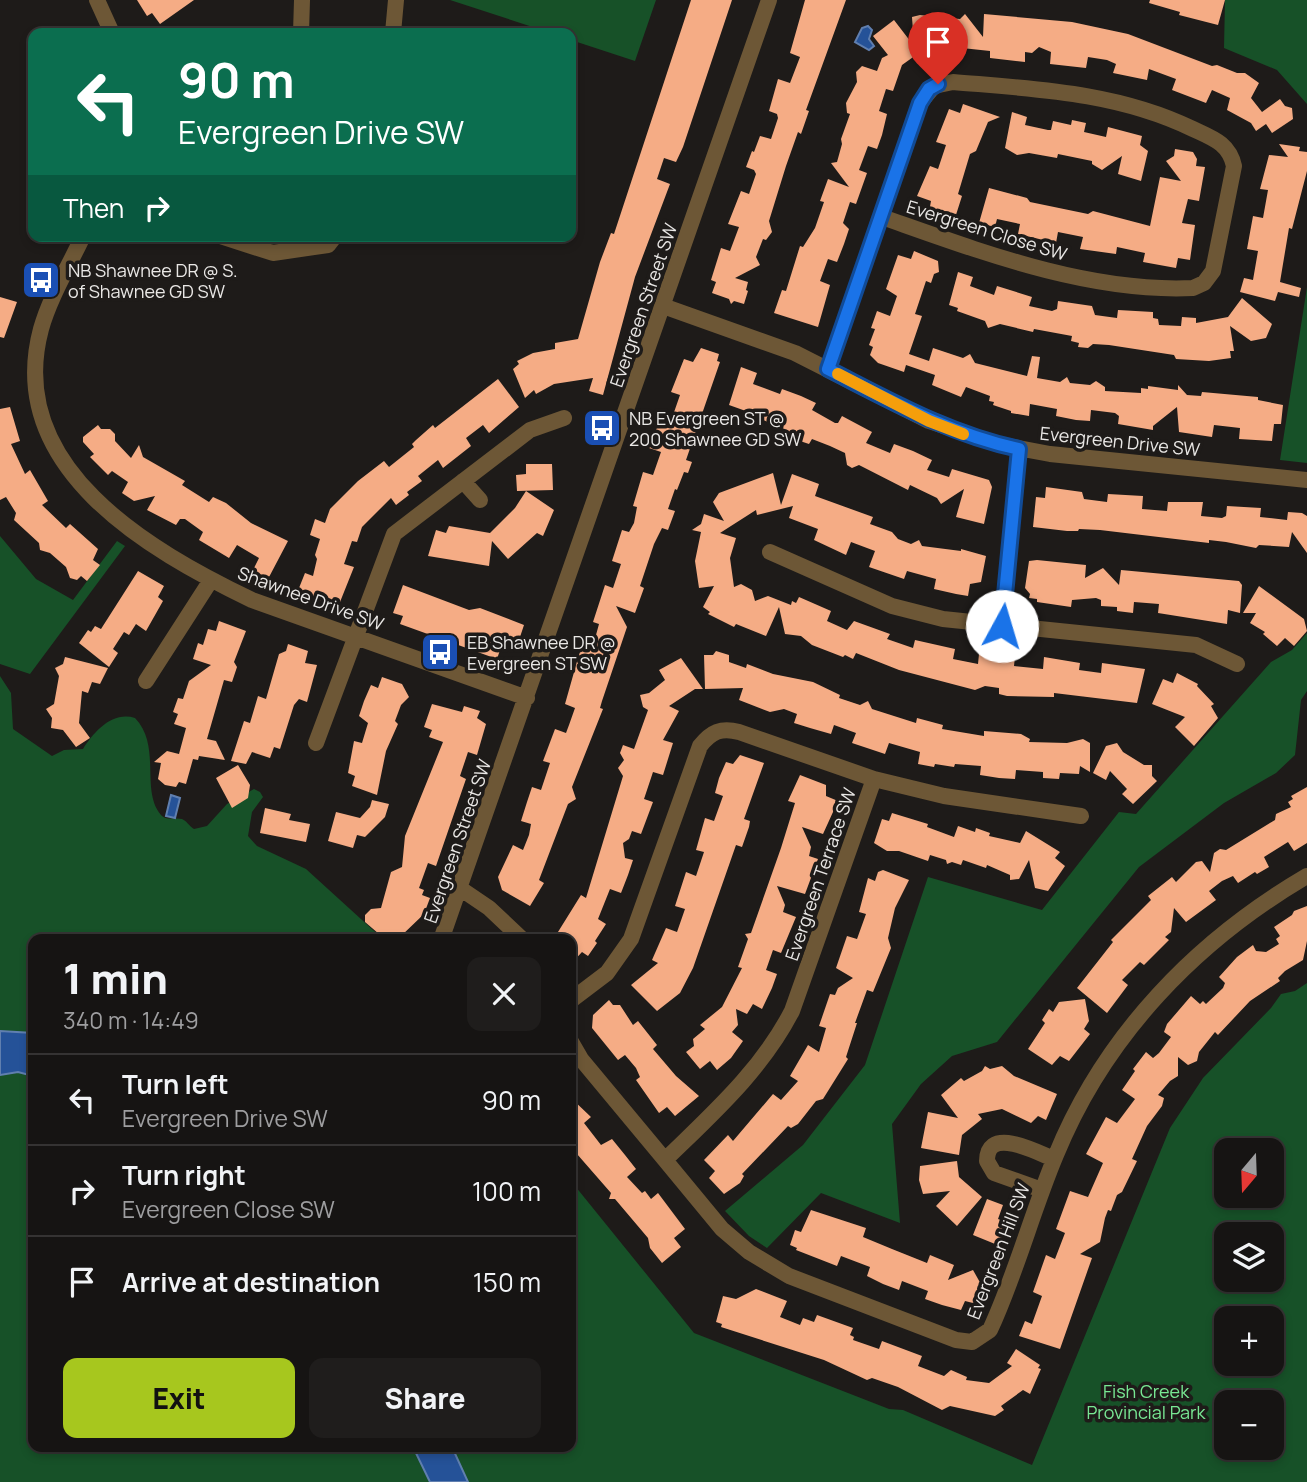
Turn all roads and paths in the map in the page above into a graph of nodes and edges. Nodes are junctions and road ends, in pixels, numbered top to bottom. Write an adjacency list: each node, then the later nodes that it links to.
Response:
1 (97, 0): 5 (street)
2 (302, 0): 6 (street)
3 (396, 0): 7 (street)
4 (769, 0): 12 (street, Evergreen Street SW)
5 (110, 28)
6 (301, 28)
7 (393, 28)
8 (881, 217): 8 (street, Evergreen Close SW); 13 (street, Evergreen Close SW)
9 (80, 242): 20 (street, Shawnee Drive SW)
10 (239, 242): 11 (street)
11 (330, 242)
12 (663, 306): 13 (street, Evergreen Drive SW); 25 (street, Evergreen Street SW)
13 (828, 369): 15 (street, Evergreen Drive SW)
14 (564, 418): 17 (street)
15 (1019, 449): 16 (street, Evergreen Drive SW); 21 (street)
16 (1307, 480)
17 (463, 481): 18 (street); 22 (street)
18 (480, 500)
19 (770, 552): 21 (street)
20 (211, 580): 22 (street, Shawnee Drive SW); 24 (street)
21 (1002, 626): 23 (street)
22 (357, 635): 25 (street, Shawnee Drive SW); 26 (street)
23 (1237, 664)
24 (146, 681)
25 (527, 698): 30 (street, Evergreen Street SW)
26 (316, 743)
27 (874, 779): 28 (street); 33 (street, Evergreen Terrace SW); 36 (street, Evergreen Terrace SW)
28 (1081, 816)
29 (1307, 876): 35 (street, Evergreen Hill SW)
30 (461, 889): 31 (street, Evergreen Street SW); 32 (street)
31 (443, 934)
32 (517, 934)
33 (576, 996)
34 (576, 1050): 36 (street, Evergreen Hill SW)
35 (1054, 1158): 37 (street, Evergreen Hill SW); 37 (street)
36 (665, 1160): 37 (street, Evergreen Hill SW)
37 (1042, 1190)

